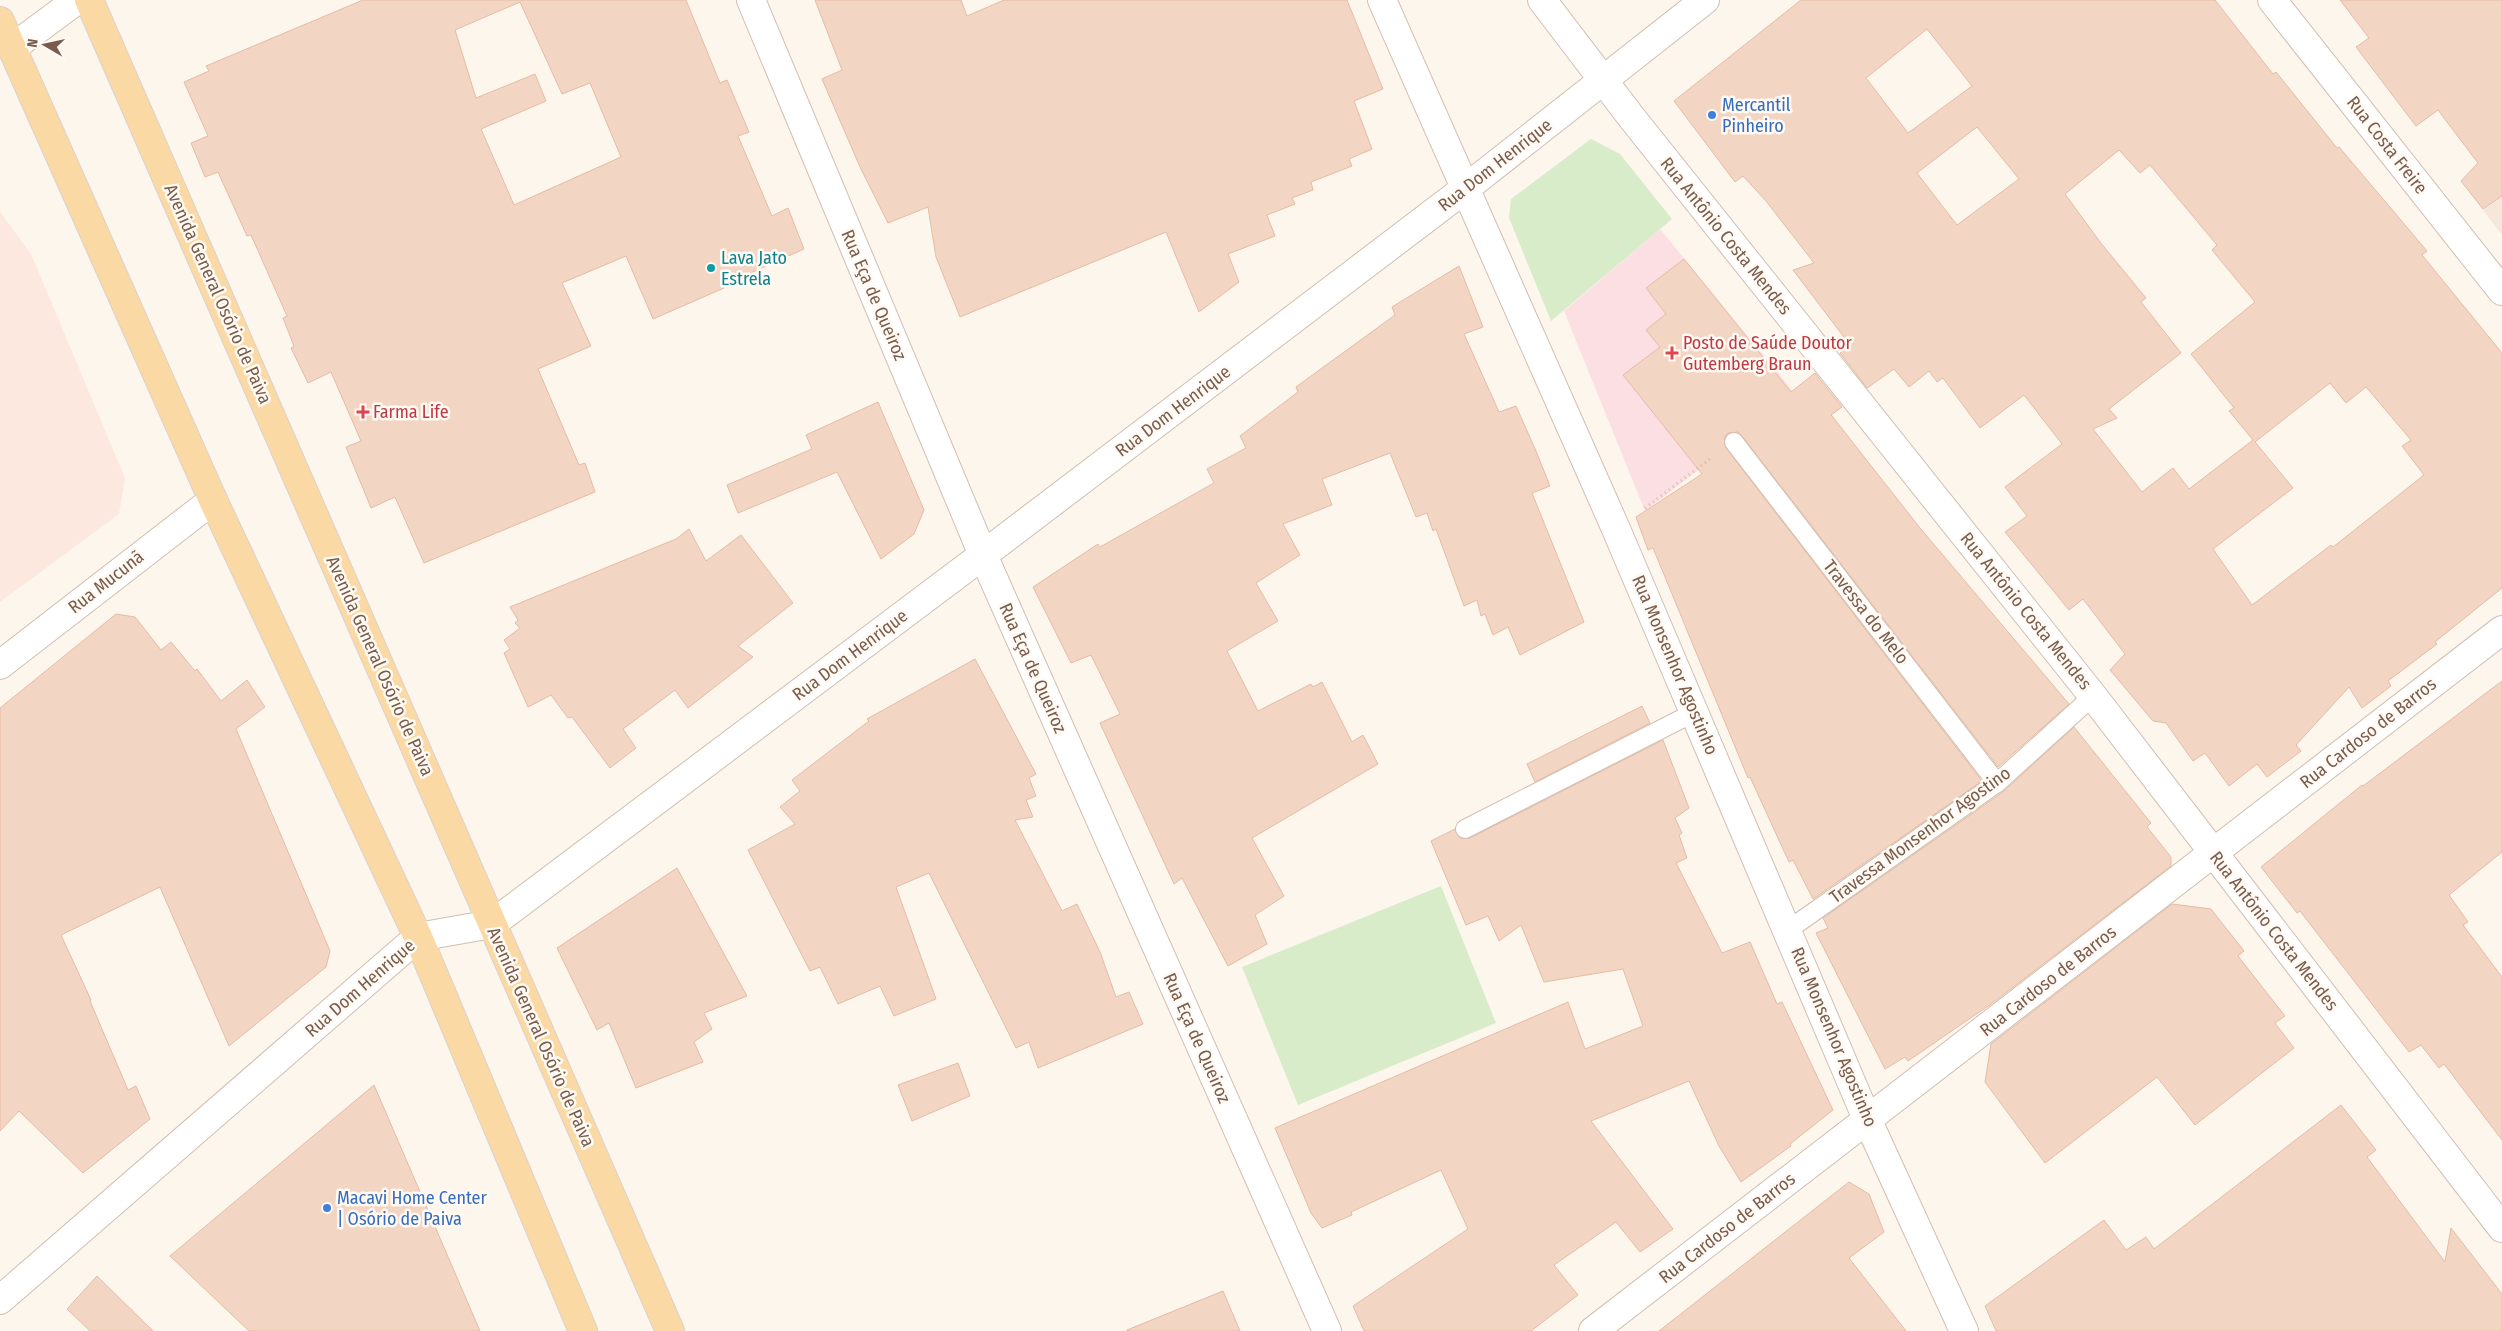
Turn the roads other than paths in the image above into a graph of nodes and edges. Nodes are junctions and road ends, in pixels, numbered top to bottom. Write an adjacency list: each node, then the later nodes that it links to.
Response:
1 (77, 0): 9 (street)
2 (89, 0): 23 (main road, Avenida General Osório de Paiva)
3 (751, 0): 15 (street, Rua Eça de Queiroz)
4 (1382, 0): 11 (street, Rua Monsenhor Agostinho)
5 (1542, 0): 10 (street, Rua Antônio Costa Mendes)
6 (1705, 0): 10 (street, Rua Dom Henrique)
7 (2272, 0): 12 (street, Rua Costa Freire)
8 (0, 21): 9 (main road)
9 (12, 48): 14 (main road)
10 (1602, 80): 11 (street, Rua Dom Henrique); 18 (street, Rua Antônio Costa Mendes)
11 (1466, 188): 15 (street, Rua Dom Henrique); 19 (street, Rua Monsenhor Agostinho)
12 (2502, 291)
13 (1734, 442): 20 (lane, Travessa do Melo)
14 (213, 500): 17 (street, Rua Mucunã); 25 (main road)
15 (983, 555): 23 (street, Rua Dom Henrique); 31 (street, Rua Eça de Queiroz)
16 (2502, 630): 22 (street, Rua Cardoso de Barros)
17 (0, 664)
18 (2093, 696): 20 (lane, Travessa Monsenhor Agostino); 22 (street, Rua Antônio Costa Mendes)
19 (1695, 712): 21 (lane); 24 (street, Rua Monsenhor Agostinho)
20 (1997, 783): 24 (lane, Travessa Monsenhor Agostino)
21 (1465, 829)
22 (2214, 853): 26 (street, Rua Cardoso de Barros); 27 (street, Rua Antônio Costa Mendes)
23 (492, 924): 25 (street, Rua Dom Henrique); 30 (main road, Avenida General Osório de Paiva)
24 (1788, 930): 26 (street, Rua Monsenhor Agostinho)
25 (418, 937): 28 (street, Rua Dom Henrique); 29 (main road)
26 (1867, 1119): 32 (street, Rua Cardoso de Barros); 33 (street, Rua Monsenhor Agostinho)
27 (2502, 1228)
28 (0, 1300)
29 (583, 1331)
30 (670, 1331)
31 (1327, 1331)
32 (1593, 1331)
33 (1964, 1331)

